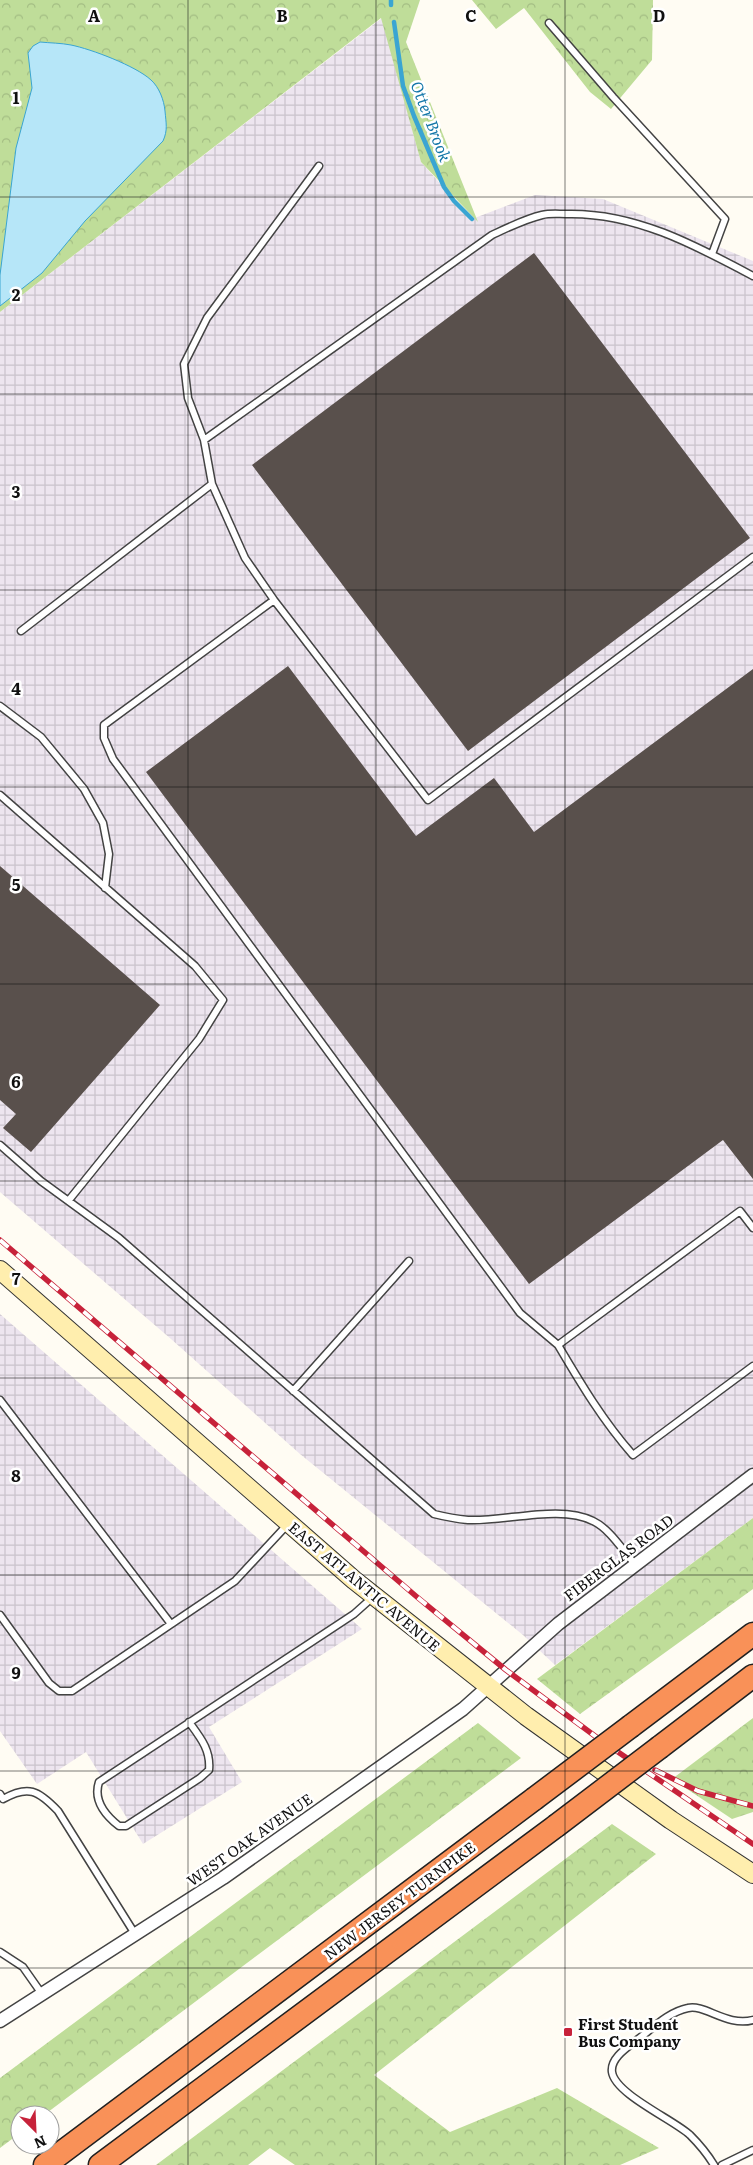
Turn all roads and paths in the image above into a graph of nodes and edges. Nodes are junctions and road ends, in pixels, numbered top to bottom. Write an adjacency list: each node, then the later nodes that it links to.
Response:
1 (549, 23): 3 (lane)
2 (319, 166): 5 (lane)
3 (712, 254): 4 (lane); 5 (lane)
4 (753, 276)
5 (204, 440): 6 (lane)
6 (212, 484): 8 (lane); 9 (lane)
7 (753, 557): 8 (lane)
8 (274, 600): 18 (lane)
9 (21, 631)
10 (0, 706): 12 (lane)
11 (0, 795): 12 (lane)
12 (105, 888): 14 (lane)
13 (0, 1146): 14 (lane)
14 (69, 1200): 20 (lane)
15 (753, 1228): 18 (lane)
16 (409, 1261): 20 (lane)
17 (0, 1270): 23 (street, EAST ATLANTIC AVENUE)
18 (558, 1345): 19 (lane)
19 (753, 1366)
20 (293, 1391): 24 (lane)
21 (0, 1400): 27 (lane)
22 (753, 1475): 24 (street, FIBERGLAS ROAD)
23 (289, 1523): 25 (street, EAST ATLANTIC AVENUE); 27 (lane)
24 (635, 1564): 29 (street, FIBERGLAS ROAD)
25 (374, 1596): 31 (street, EAST ATLANTIC AVENUE); 32 (lane)
26 (0, 1615): 27 (lane)
27 (171, 1624)
28 (753, 1634): 41 (highway, NEW JERSEY TURNPIKE, bridge)
29 (506, 1670): 31 (street, WEST OAK AVENUE)
30 (753, 1676): 42 (highway, bridge)
31 (488, 1686): 34 (street, EAST ATLANTIC AVENUE); 35 (street, WEST OAK AVENUE)
32 (189, 1722): 32 (lane)
33 (1, 1798): 35 (lane)
34 (753, 1874)
35 (136, 1934): 37 (street, WEST OAK AVENUE)
36 (0, 1952): 37 (lane)
37 (42, 1994): 39 (street, WEST OAK AVENUE)
38 (753, 2020): 43 (lane)
39 (0, 2021)
40 (753, 2150): 44 (lane)
41 (45, 2165)
42 (100, 2165)
43 (714, 2165)
44 (722, 2165)

